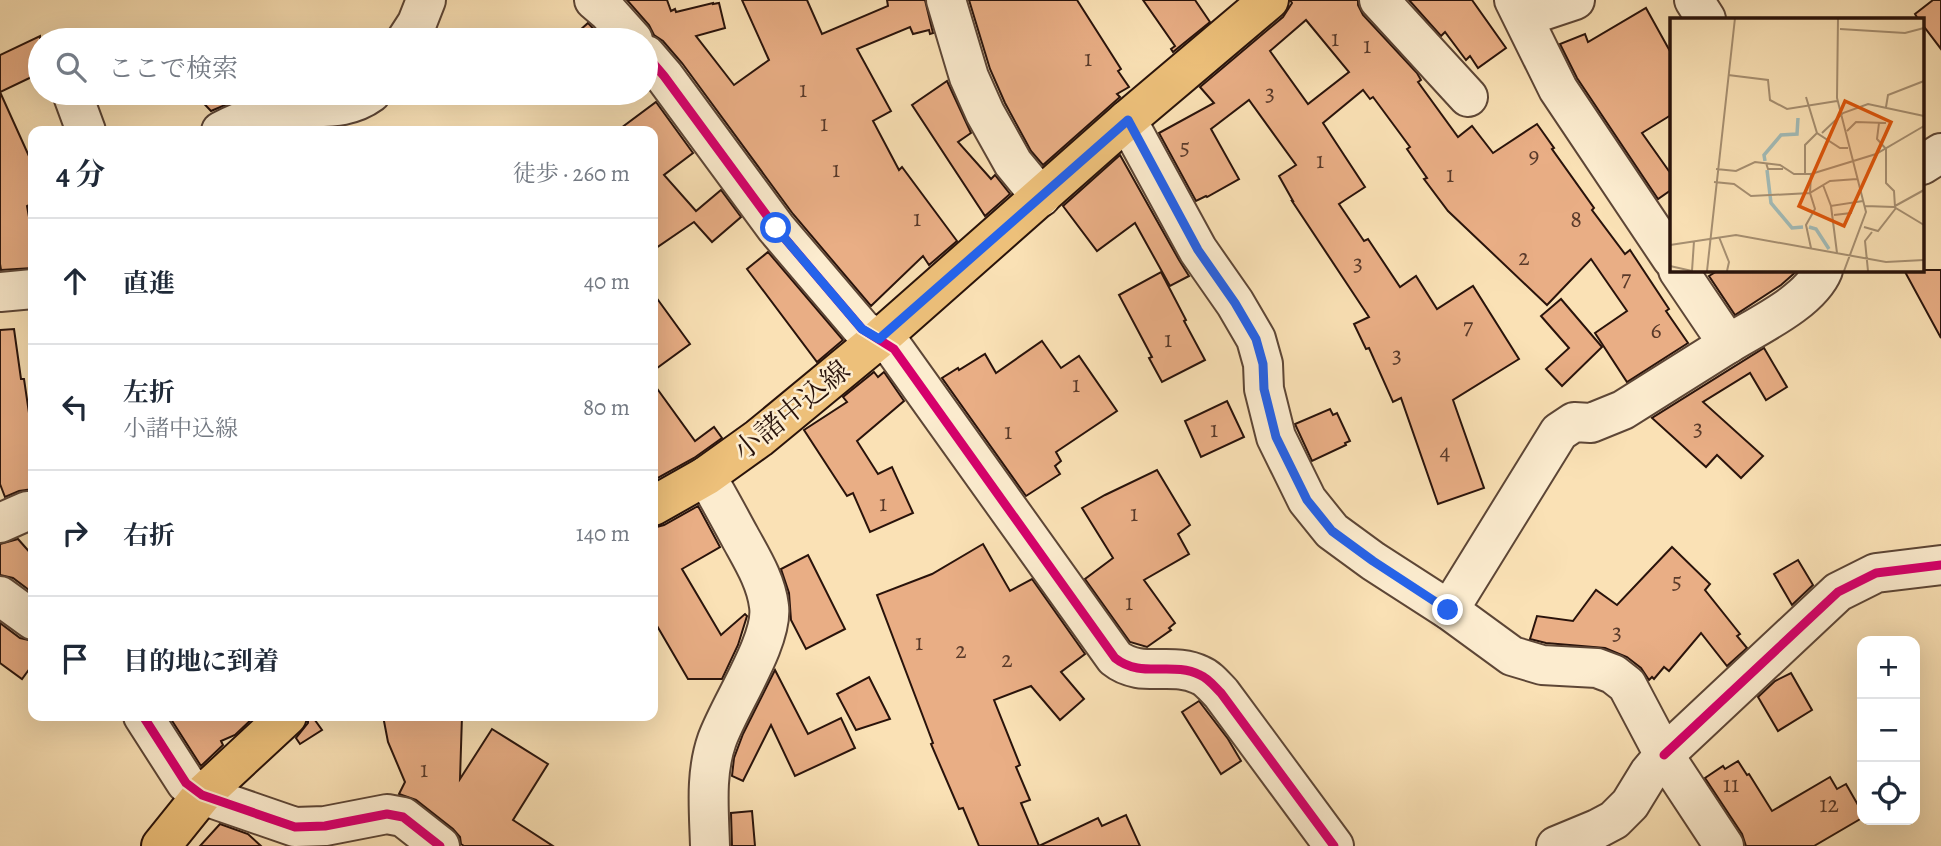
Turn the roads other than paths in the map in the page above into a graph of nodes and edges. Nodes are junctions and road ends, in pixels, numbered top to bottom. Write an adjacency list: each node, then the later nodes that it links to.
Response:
1 (426, 0): 10 (street)
2 (594, 0): 11 (street)
3 (946, 0): 21 (street)
4 (1269, 0): 16 (main road, 小諸中込線)
5 (1379, 0): 13 (street)
6 (1576, 0): 8 (street)
7 (1694, 0): 9 (street)
8 (1519, 9): 22 (street)
9 (1705, 18)
10 (413, 28)
11 (621, 28)
12 (658, 69): 27 (street)
13 (1468, 97)
14 (76, 105): 17 (street)
15 (346, 105): 18 (street)
16 (1128, 120): 21 (main road, 小諸中込線); 35 (street)
17 (84, 126)
18 (231, 126)
19 (1941, 153): 20 (street)
20 (1924, 164)
21 (1041, 197): 27 (main road, 小諸中込線)
22 (1670, 257)
23 (1679, 271): 28 (street)
24 (1823, 271): 28 (street)
25 (28, 289): 26 (street)
26 (0, 292)
27 (879, 339): 29 (main road, 小諸中込線); 44 (street)
28 (1728, 344): 35 (street)
29 (706, 476): 30 (main road, 小諸中込線); 43 (street)
30 (658, 503)
31 (28, 511): 32 (street)
32 (0, 523)
33 (1941, 565): 39 (street)
34 (0, 596): 36 (street)
35 (1448, 610): 39 (street)
36 (28, 616)
37 (146, 721): 40 (street)
38 (282, 721): 40 (main road)
39 (1664, 755): 45 (street); 46 (street)
40 (202, 794): 41 (main road); 42 (street)
41 (160, 846)
42 (440, 846)
43 (710, 846)
44 (1334, 846)
45 (1556, 846)
46 (1724, 846)

